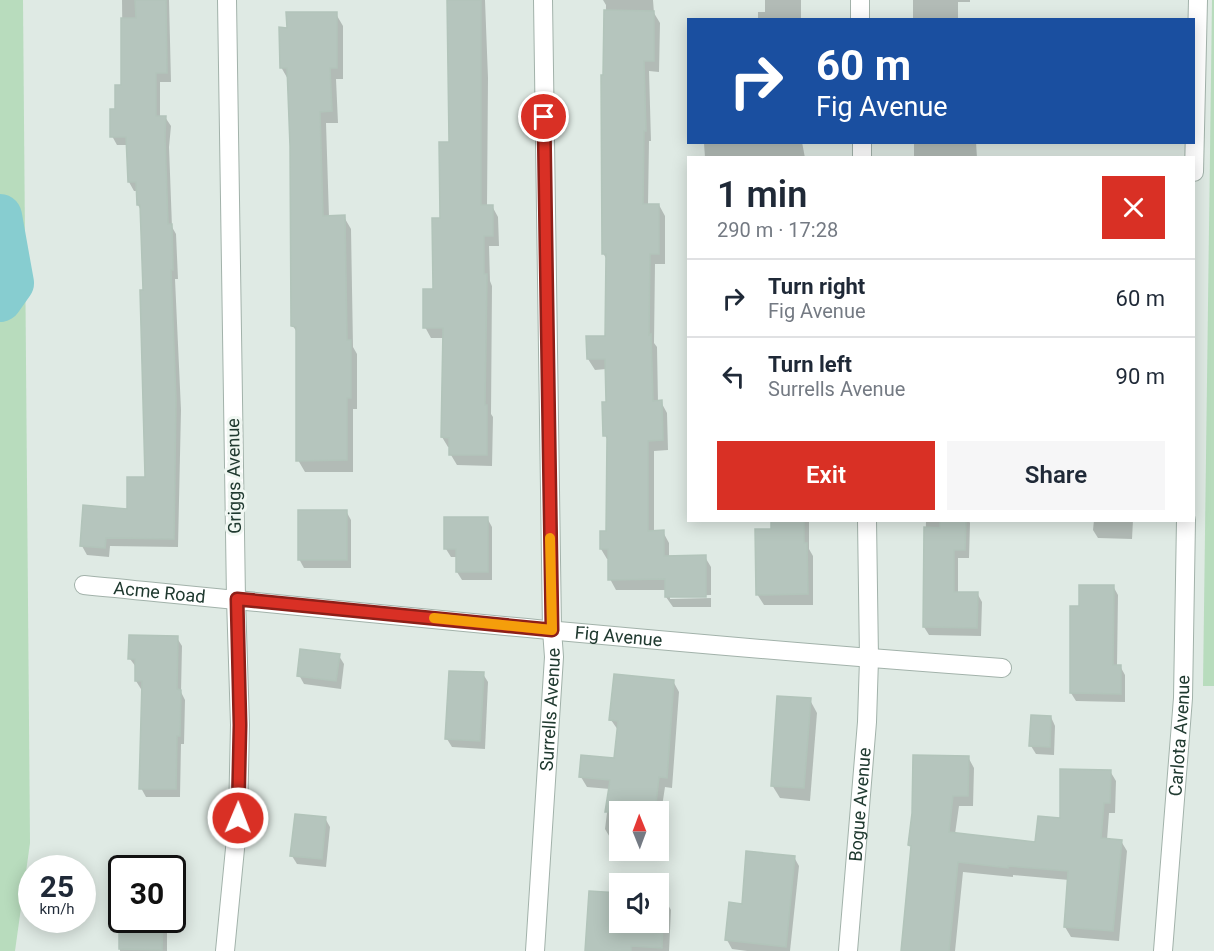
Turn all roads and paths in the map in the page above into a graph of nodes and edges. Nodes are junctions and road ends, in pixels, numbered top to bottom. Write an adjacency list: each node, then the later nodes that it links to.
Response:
1 (227, 0): 10 (street, Griggs Avenue)
2 (543, 0): 11 (street, Surrells Avenue)
3 (860, 0): 5 (street)
4 (1198, 0): 6 (street)
5 (860, 18)
6 (1195, 129)
7 (867, 522): 12 (street, Bogue Avenue)
8 (1186, 522): 17 (street, Carlota Avenue)
9 (84, 585): 10 (street, Acme Road)
10 (237, 599): 11 (street, Fig Avenue); 14 (street, Griggs Avenue)
11 (552, 630): 12 (street, Fig Avenue); 15 (street, Surrells Avenue)
12 (869, 658): 13 (street, Fig Avenue); 16 (street, Bogue Avenue)
13 (1002, 668)
14 (225, 951)
15 (535, 951)
16 (848, 951)
17 (1163, 951)

